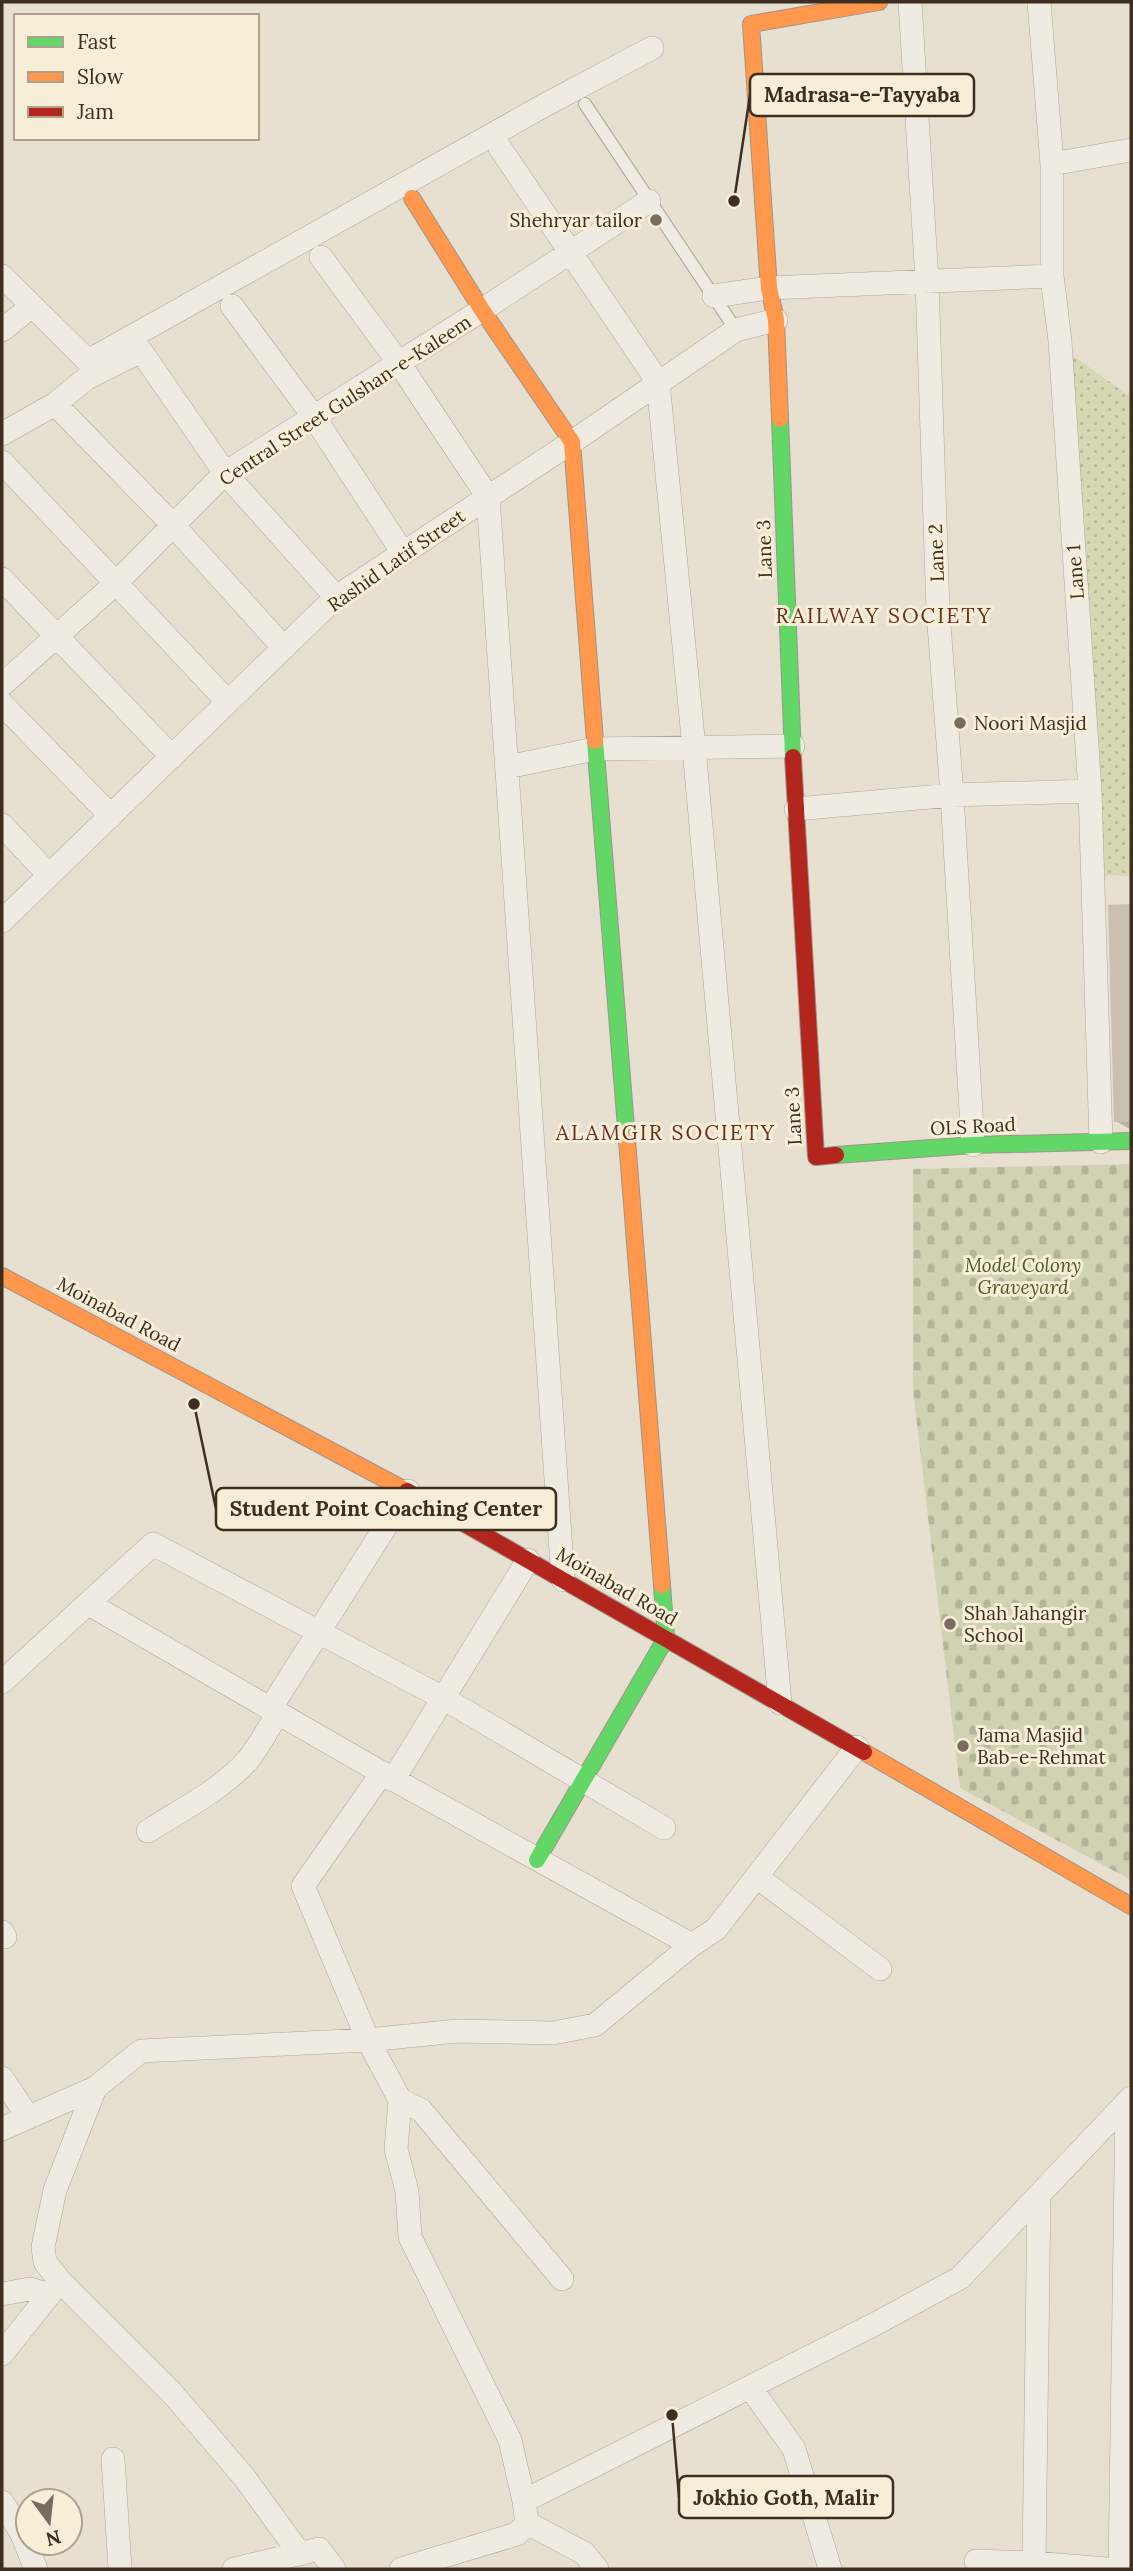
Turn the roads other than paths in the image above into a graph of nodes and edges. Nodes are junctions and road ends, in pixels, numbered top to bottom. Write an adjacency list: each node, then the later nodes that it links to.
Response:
1 (878, 2): 16 (street, Lane 3)
2 (910, 2): 15 (street, Lane 2)
3 (1039, 2): 8 (street, Lane 1)
4 (652, 48): 13 (street)
5 (585, 104): 10 (lane)
6 (500, 148): 11 (street)
7 (1131, 150): 8 (street)
8 (1052, 164): 14 (street, Lane 1)
9 (412, 198): 20 (street)
10 (649, 201): 11 (street, Central Street Gulshan-e-Kaleem); 18 (lane)
11 (569, 253): 20 (street, Central Street Gulshan-e-Kaleem); 27 (street)
12 (321, 257): 25 (street)
13 (2, 276)
14 (1052, 276): 15 (street); 50 (street, Lane 1)
15 (927, 281): 16 (street); 51 (street, Lane 2)
16 (769, 288): 18 (street); 22 (street, Lane 3)
17 (2, 296): 21 (street)
18 (714, 296): 24 (lane)
19 (232, 306): 29 (street)
20 (482, 310): 25 (street, Central Street Gulshan-e-Kaleem); 31 (street)
21 (21, 315): 23 (street); 26 (street)
22 (776, 320): 24 (street, Rashid Latif Street); 45 (street, Lane 3)
23 (2, 330)
24 (736, 330): 27 (street, Rashid Latif Street)
25 (399, 363): 29 (street, Central Street Gulshan-e-Kaleem); 34 (street)
26 (87, 378): 28 (street); 33 (street)
27 (658, 382): 31 (street, Rashid Latif Street); 47 (street)
28 (55, 404): 30 (street); 35 (street)
29 (314, 417): 33 (street, Central Street Gulshan-e-Kaleem); 36 (street)
30 (2, 435)
31 (572, 442): 34 (street, Rashid Latif Street); 46 (street)
32 (2, 462): 38 (street)
33 (225, 473): 35 (street, Central Street Gulshan-e-Kaleem); 39 (street)
34 (488, 497): 36 (street, Rashid Latif Street); 49 (street)
35 (173, 525): 38 (street, Central Street Gulshan-e-Kaleem); 41 (street)
36 (403, 553): 39 (street, Rashid Latif Street)
37 (2, 579): 40 (street)
38 (115, 584): 40 (street, Central Street Gulshan-e-Kaleem); 43 (street)
39 (336, 597): 41 (street, Rashid Latif Street)
40 (56, 637): 42 (street, Central Street Gulshan-e-Kaleem); 48 (street)
41 (284, 648): 43 (street, Rashid Latif Street)
42 (2, 685)
43 (228, 702): 48 (street, Rashid Latif Street)
44 (2, 704): 53 (street)
45 (793, 746): 47 (street); 52 (street, Lane 3)
46 (595, 748): 47 (street); 49 (street); 67 (street)
47 (694, 748): 70 (street)
48 (172, 757): 53 (street, Rashid Latif Street)
49 (507, 767): 64 (street)
50 (1090, 791): 51 (street); 58 (street, Lane 1)
51 (952, 794): 52 (street); 59 (street, Lane 2)
52 (796, 809): 60 (street, Lane 3)
53 (111, 816): 55 (street, Rashid Latif Street)
54 (2, 825): 55 (street)
55 (49, 875): 56 (street, Rashid Latif Street)
56 (2, 922)
57 (1131, 1141): 58 (street, OLS Road)
58 (1101, 1142): 59 (street, OLS Road)
59 (973, 1145): 60 (street, OLS Road)
60 (816, 1157)
61 (2, 1276): 62 (street, Moinabad Road)
62 (408, 1491): 63 (street, Moinabad Road); 66 (street)
63 (528, 1560): 64 (street, Moinabad Road); 69 (street)
64 (563, 1580): 67 (street, Moinabad Road)
65 (89, 1604): 66 (street); 68 (street); 71 (street)
66 (318, 1631): 69 (street); 71 (street)
67 (666, 1638): 70 (street, Moinabad Road); 74 (street)
68 (2, 1682)
69 (443, 1698): 73 (street); 74 (street)
70 (780, 1703): 72 (street, Moinabad Road)
71 (274, 1711): 73 (street); 76 (street)
72 (857, 1747): 78 (street); 79 (street, Moinabad Road)
73 (387, 1776): 77 (street); 82 (street)
74 (583, 1780): 75 (street); 77 (street)
75 (664, 1828)
76 (148, 1831)
77 (537, 1860): 80 (street)
78 (757, 1877): 80 (street); 81 (street)
79 (1131, 1906)
80 (692, 1945): 82 (street)
81 (880, 1969)
82 (368, 2040): 84 (street); 85 (street)
83 (2, 2078): 87 (street)
84 (95, 2088): 87 (street); 91 (street)
85 (400, 2100): 90 (street); 97 (street)
86 (1129, 2100): 89 (street); 109 (street)
87 (28, 2117): 88 (street)
88 (2, 2129)
89 (1039, 2195): 94 (street); 100 (street)
90 (562, 2279)
91 (55, 2288): 92 (street); 93 (street); 98 (street)
92 (2, 2294)
93 (2, 2354)
94 (750, 2388): 97 (street); 107 (street)
95 (113, 2459): 102 (street)
96 (2, 2502): 101 (street)
97 (525, 2512): 105 (street); 106 (street)
98 (300, 2554): 103 (street); 104 (street)
99 (976, 2561): 100 (street)
100 (1034, 2563): 108 (street)
101 (36, 2569)
102 (120, 2569)
103 (234, 2569)
104 (334, 2569)
105 (401, 2569)
106 (597, 2569)
107 (830, 2569)
108 (1107, 2569)
109 (1120, 2569)

